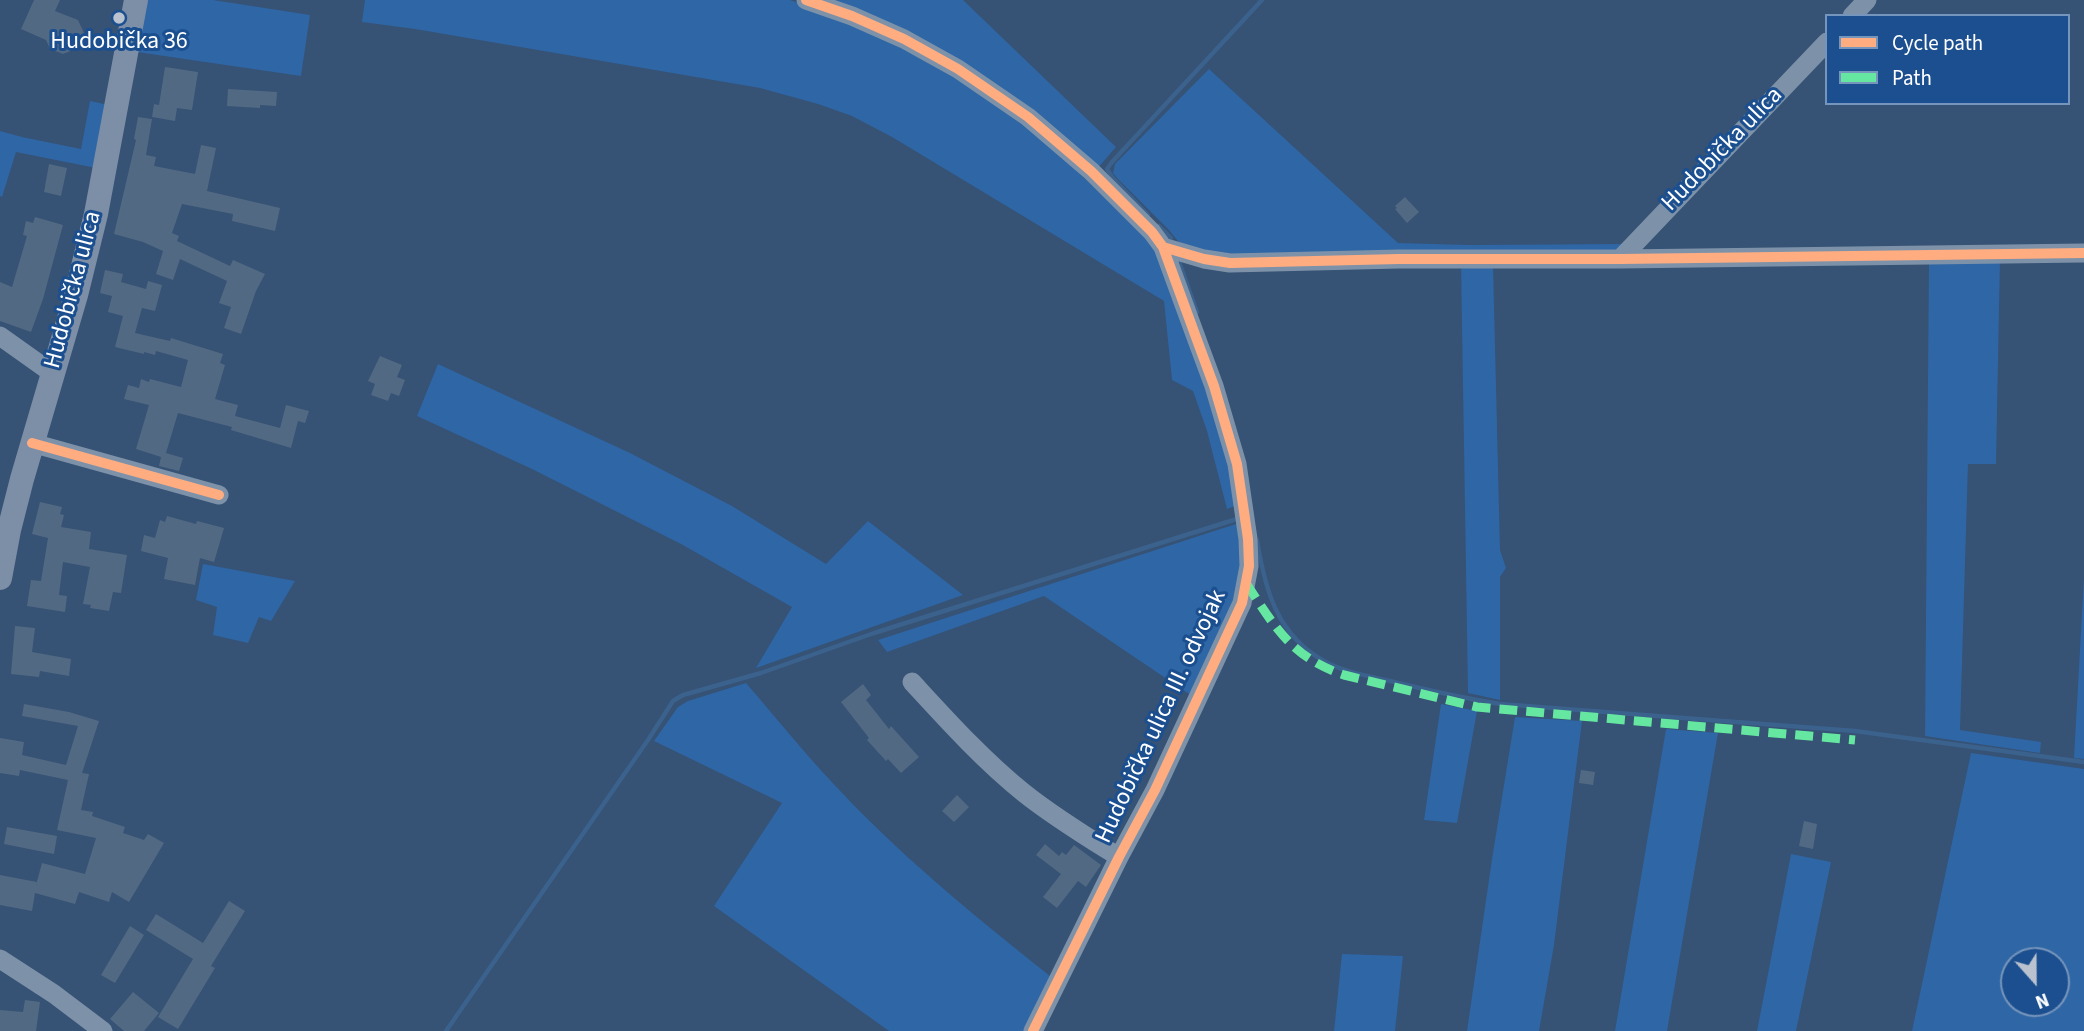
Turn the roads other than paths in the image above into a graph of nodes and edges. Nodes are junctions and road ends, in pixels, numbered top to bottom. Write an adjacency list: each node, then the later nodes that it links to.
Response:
1 (136, 0): 10 (main road, Hudobička ulica)
2 (806, 0): 6 (street)
3 (1867, 0): 4 (street)
4 (1854, 14)
5 (1825, 44): 8 (street, Hudobička ulica)
6 (1163, 247): 8 (street); 15 (street, Hudobička ulica III. odvojak)
7 (2084, 253): 8 (street)
8 (1620, 259)
9 (0, 336): 10 (street)
10 (52, 373): 11 (main road, Hudobička ulica)
11 (32, 443): 12 (street); 13 (main road, Hudobička ulica)
12 (219, 495)
13 (0, 578)
14 (912, 682): 15 (street)
15 (1119, 857): 18 (street, Hudobička ulica III. odvojak)
16 (0, 959): 17 (street)
17 (103, 1031)
18 (1033, 1031)

